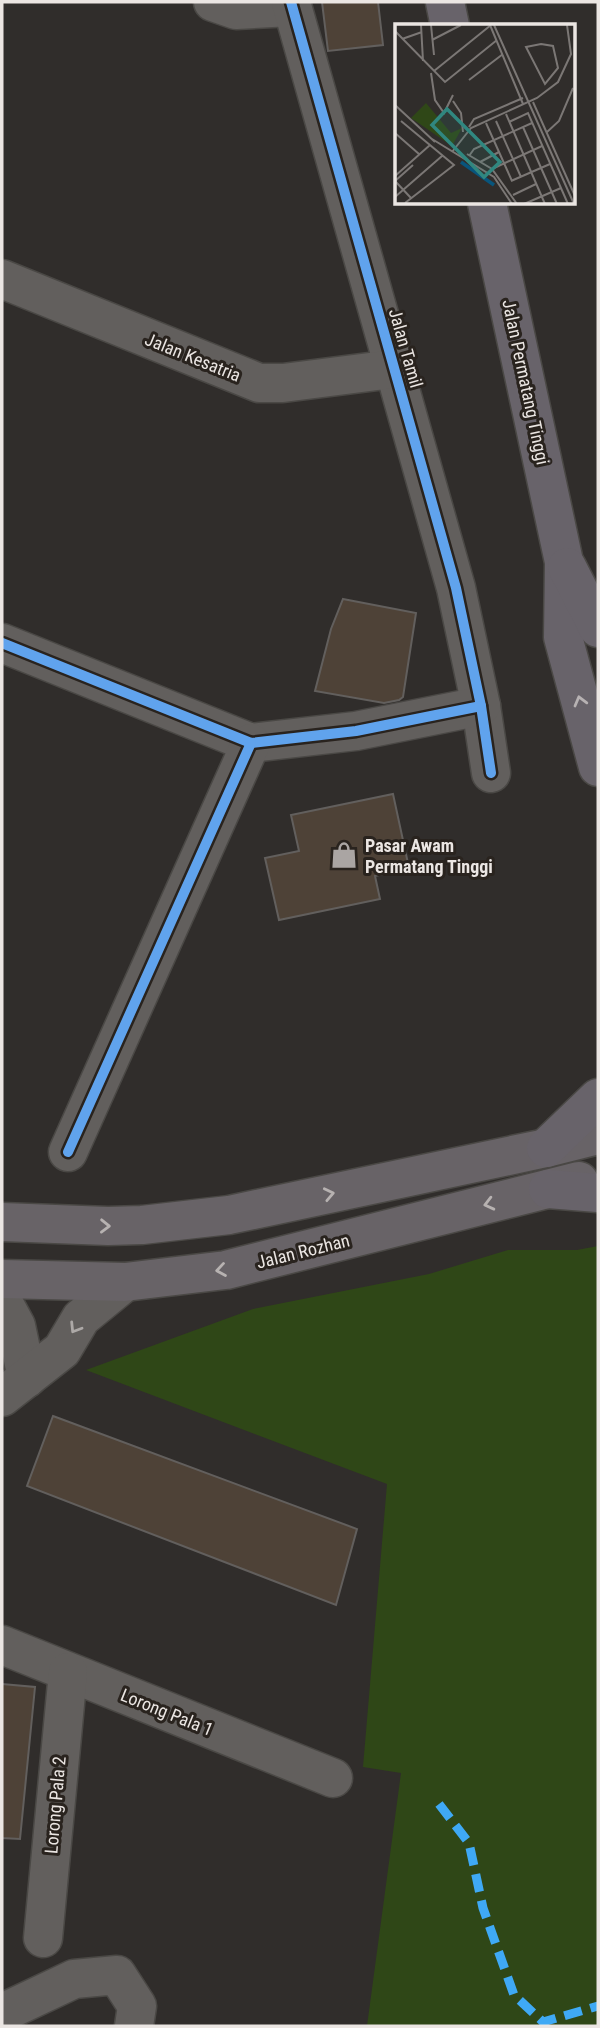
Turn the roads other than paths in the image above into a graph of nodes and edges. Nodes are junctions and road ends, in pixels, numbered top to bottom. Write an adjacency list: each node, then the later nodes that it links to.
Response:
1 (213, 2): 3 (street)
2 (445, 2): 4 (highway)
3 (291, 4): 7 (street, Jalan Tamil)
4 (450, 24)
5 (487, 205): 8 (highway, Jalan Permatang Tinggi)
6 (2, 279): 7 (street, Jalan Kesatria)
7 (393, 369): 11 (street, Jalan Tamil)
8 (564, 562): 9 (highway, Jalan Permatang Tinggi); 13 (highway, Jalan Permatang Tinggi, one-way to 8)
9 (598, 628)
10 (2, 643): 12 (street)
11 (481, 706): 12 (street); 14 (street, Jalan Tamil)
12 (251, 743): 18 (street)
13 (598, 767)
14 (491, 773)
15 (598, 1098): 17 (highway)
16 (598, 1135): 17 (main road)
17 (546, 1148): 22 (main road, one-way to 17)
18 (68, 1152)
19 (598, 1177): 20 (main road, Jalan Rozhan)
20 (548, 1189): 21 (highway); 24 (main road, Jalan Rozhan, one-way to 24)
21 (598, 1193)
22 (2, 1222)
23 (2, 1279): 24 (main road, Jalan Rozhan)
24 (125, 1282): 26 (street, one-way to 26)
25 (2, 1300): 26 (street)
26 (15, 1388)
27 (2, 1646): 28 (street, Lorong Pala 1)
28 (68, 1672): 29 (street, Lorong Pala 1); 30 (street, Lorong Pala 2)
29 (333, 1778)
30 (43, 1938)
31 (2, 2013): 32 (street)
32 (134, 2026)

